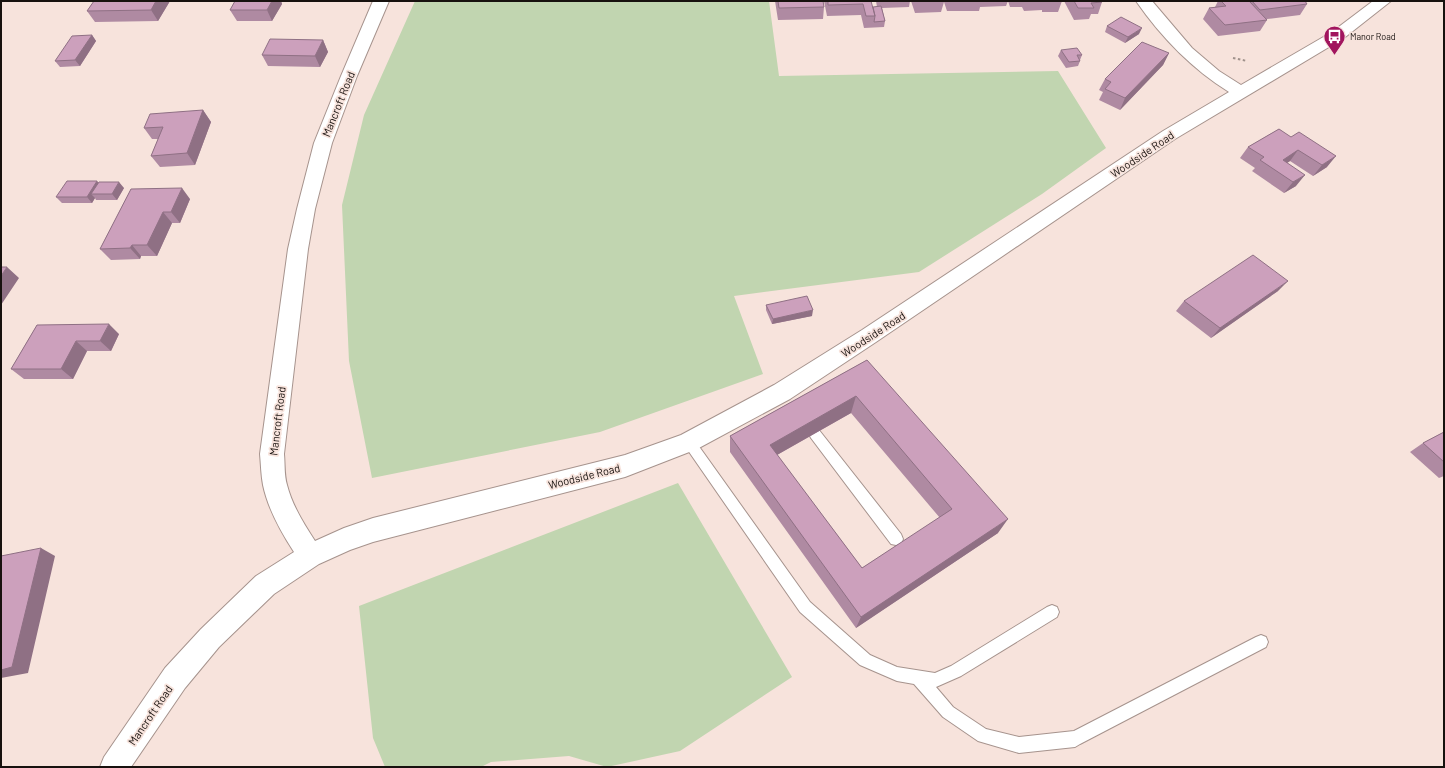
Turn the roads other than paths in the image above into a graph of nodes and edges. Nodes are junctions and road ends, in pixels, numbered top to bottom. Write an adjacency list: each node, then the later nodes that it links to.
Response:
1 (382, 1): 8 (street, Mancroft Road)
2 (1144, 1): 4 (street)
3 (1383, 1): 4 (street, Woodside Road)
4 (1240, 92): 6 (street, Woodside Road)
5 (814, 434): 7 (lane)
6 (689, 442): 8 (street, Woodside Road); 11 (lane)
7 (896, 538)
8 (310, 556): 12 (street, Mancroft Road)
9 (1052, 612): 11 (lane)
10 (1261, 642): 11 (lane)
11 (918, 677)
12 (114, 767)

